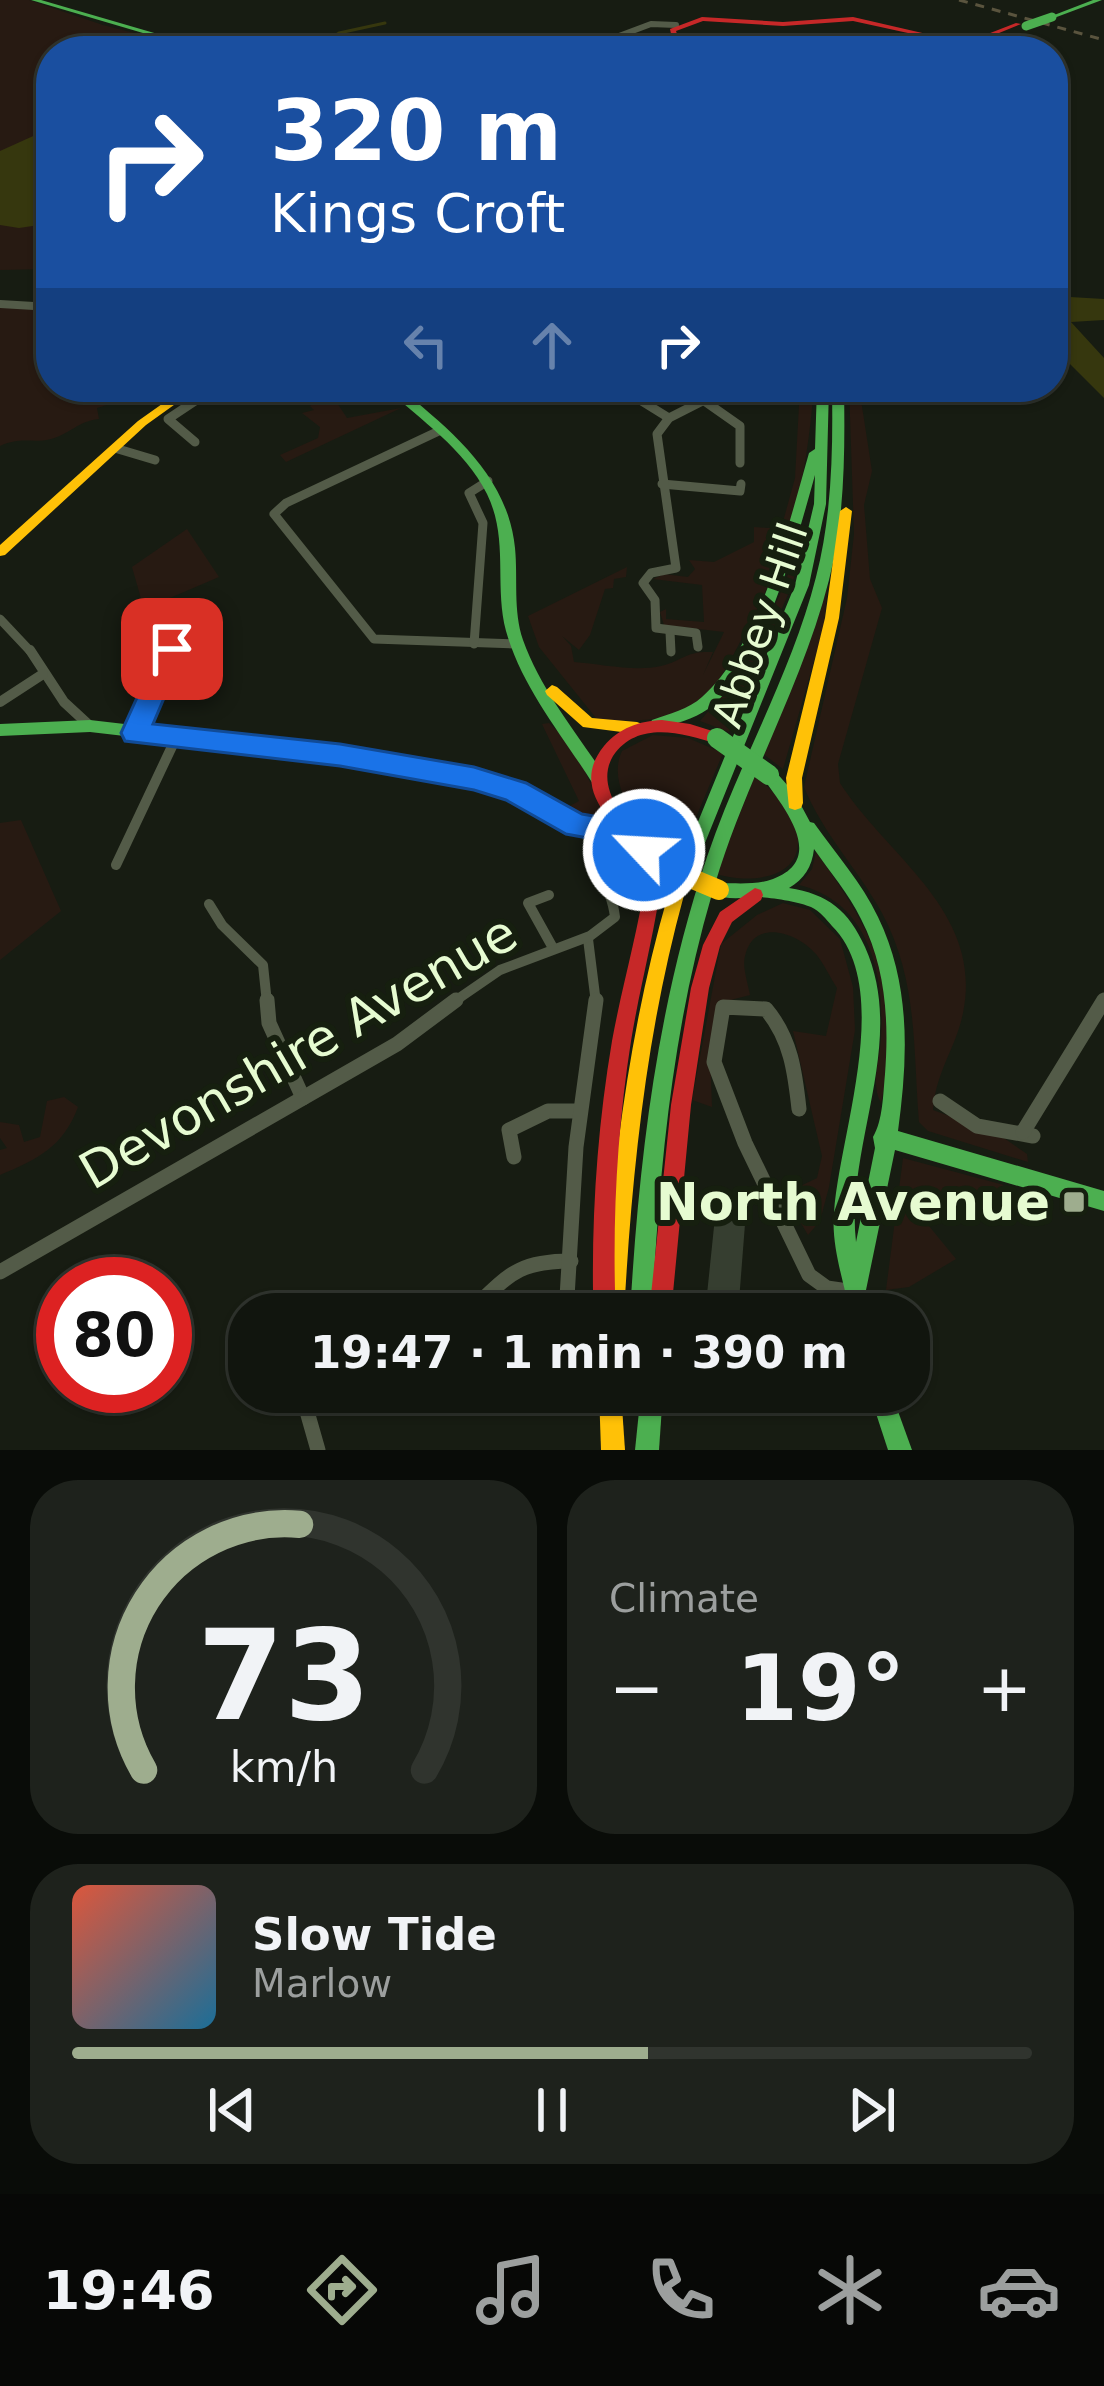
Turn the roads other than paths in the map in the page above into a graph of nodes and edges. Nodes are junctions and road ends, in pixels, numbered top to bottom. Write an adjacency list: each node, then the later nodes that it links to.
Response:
1 (34, 0): 6 (main road)
2 (1083, 0): 4 (main road)
3 (1099, 0): 4 (main road)
4 (1048, 16): 10 (main road, bridge)
5 (676, 25): 7 (street); 8 (main road); 9 (main road)
6 (153, 36)
7 (619, 36)
8 (673, 36)
9 (916, 36)
10 (993, 36)
11 (0, 304): 12 (street)
12 (36, 306)
13 (175, 402): 25 (main road)
14 (194, 402): 24 (street)
15 (408, 402): 22 (main road)
16 (643, 402): 21 (street)
17 (699, 402): 21 (street)
18 (706, 402): 26 (street)
19 (826, 402): 23 (main road, Abbey Hill)
20 (836, 402): 23 (main road, Abbey Hill)
21 (669, 418): 29 (street)
22 (441, 430): 28 (main road); 35 (street)
23 (831, 430): 42 (main road); 50 (main road); 77 (main road, Abbey Hill); 78 (main road, Abbey Hill)
24 (195, 442)
25 (118, 449): 27 (street); 31 (main road)
26 (737, 454)
27 (155, 460)
28 (488, 481): 35 (street); 36 (main road)
29 (662, 484): 30 (street); 34 (street)
30 (741, 484)
31 (0, 552)
32 (0, 620): 40 (street)
33 (158, 626): 46 (street)
34 (670, 632): 37 (street); 38 (street)
35 (474, 644): 36 (street)
36 (517, 644): 39 (main road)
37 (698, 647)
38 (671, 652)
39 (528, 666): 44 (main road); 48 (main road)
40 (43, 674): 41 (street); 43 (street)
41 (0, 702)
42 (657, 724): 44 (main road); 50 (main road, bridge)
43 (90, 726): 45 (main road); 46 (main road)
44 (637, 728): 48 (main road)
45 (0, 730)
46 (135, 733): 47 (main road)
47 (176, 738): 51 (main road); 55 (street)
48 (599, 781): 49 (main road)
49 (609, 803): 51 (main road); 53 (main road)
50 (795, 803): 52 (main road)
51 (588, 827): 53 (main road); 59 (street, Devonshire Avenue)
52 (807, 827): 56 (main road); 67 (main road)
53 (629, 833): 54 (main road)
54 (644, 850): 56 (main road, bridge); 76 (main road)
55 (116, 865)
56 (762, 894): 66 (main road); 79 (main road)
57 (549, 895): 60 (street)
58 (209, 904): 62 (street)
59 (588, 939): 60 (street, Devonshire Avenue); 65 (street)
60 (553, 948): 62 (street, Devonshire Avenue)
61 (1104, 1000): 63 (street)
62 (303, 1098): 72 (street, Devonshire Avenue)
63 (940, 1101)
64 (799, 1109): 73 (street)
65 (580, 1112): 68 (street); 71 (street)
66 (860, 1112): 67 (main road); 69 (main road)
67 (883, 1137): 69 (main road); 70 (main road); 73 (main road)
68 (514, 1157)
69 (853, 1158): 73 (main road)
70 (1104, 1201)
71 (571, 1261): 74 (street); 75 (street)
72 (0, 1272)
73 (858, 1289): 80 (main road)
74 (490, 1293)
75 (568, 1293)
76 (607, 1293)
77 (611, 1293)
78 (642, 1293)
79 (662, 1293)
80 (858, 1293)
81 (309, 1413): 86 (street)
82 (611, 1413): 87 (main road)
83 (641, 1413): 88 (main road)
84 (649, 1413): 88 (main road)
85 (887, 1413): 89 (main road)
86 (318, 1450)
87 (613, 1450)
88 (644, 1450)
89 (900, 1450)

